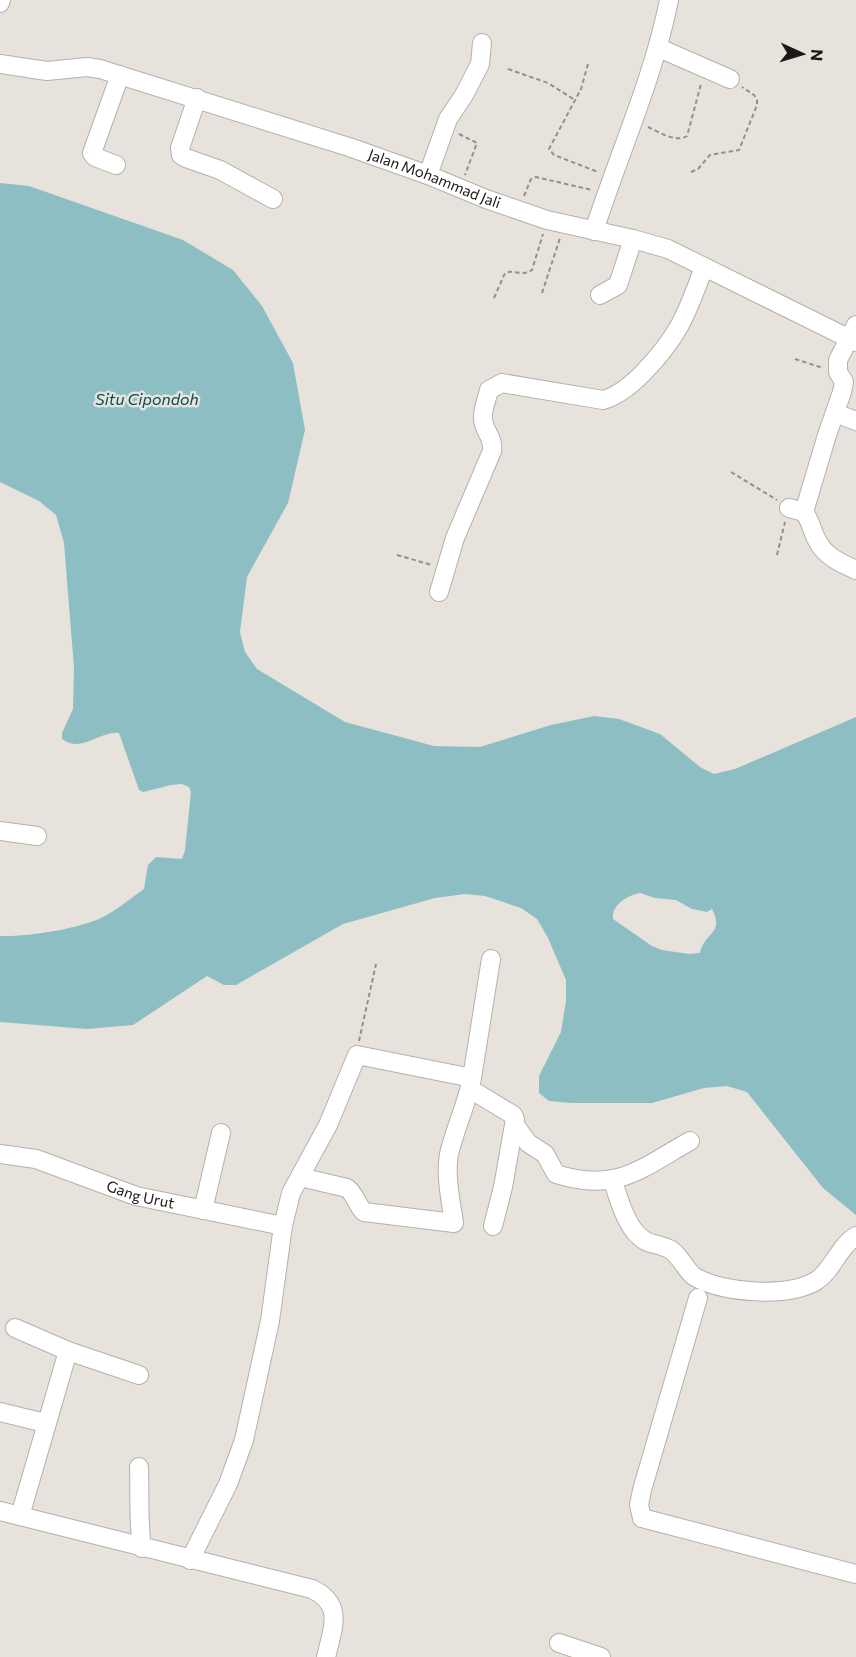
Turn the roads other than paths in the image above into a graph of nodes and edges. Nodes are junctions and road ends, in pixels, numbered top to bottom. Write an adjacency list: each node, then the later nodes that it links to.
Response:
1 (669, 0): 3 (street)
2 (482, 44): 9 (street)
3 (659, 48): 6 (street); 11 (street)
4 (0, 64): 5 (street, Jalan Mohammad Jali)
5 (120, 75): 7 (street, Jalan Mohammad Jali); 8 (street)
6 (730, 79)
7 (197, 98): 9 (street, Jalan Mohammad Jali); 10 (street)
8 (116, 165)
9 (428, 175): 11 (street, Jalan Mohammad Jali)
10 (273, 199)
11 (594, 231): 12 (street, Jalan Mohammad Jali)
12 (633, 239): 13 (street, Jalan Mohammad Jali); 14 (street)
13 (704, 267): 15 (street, Jalan Mohammad Jali); 19 (street)
14 (600, 295)
15 (853, 335): 16 (street)
16 (835, 413): 17 (street); 18 (street)
17 (856, 421)
18 (856, 570)
19 (439, 592)
20 (0, 831): 21 (street)
21 (36, 836)
22 (490, 959): 23 (street)
23 (471, 1084): 24 (street); 28 (street); 28 (street)
24 (515, 1125): 29 (street); 31 (street)
25 (221, 1133): 30 (street)
26 (690, 1141): 29 (street)
27 (0, 1154): 30 (street, Gang Urut)
28 (300, 1177): 32 (street)
29 (613, 1181): 33 (street)
30 (203, 1210): 32 (street, Gang Urut)
31 (493, 1226)
32 (284, 1227): 44 (street)
33 (856, 1236)
34 (698, 1298): 45 (street)
35 (15, 1328): 36 (street)
36 (68, 1351): 37 (street); 39 (street)
37 (139, 1375)
38 (0, 1412): 39 (street)
39 (45, 1423): 42 (street)
40 (139, 1467): 43 (street)
41 (0, 1511): 42 (street)
42 (20, 1516): 43 (street)
43 (142, 1548): 44 (street)
44 (190, 1560): 47 (street)
45 (856, 1575)
46 (559, 1643): 48 (street)
47 (326, 1657)
48 (601, 1657)

